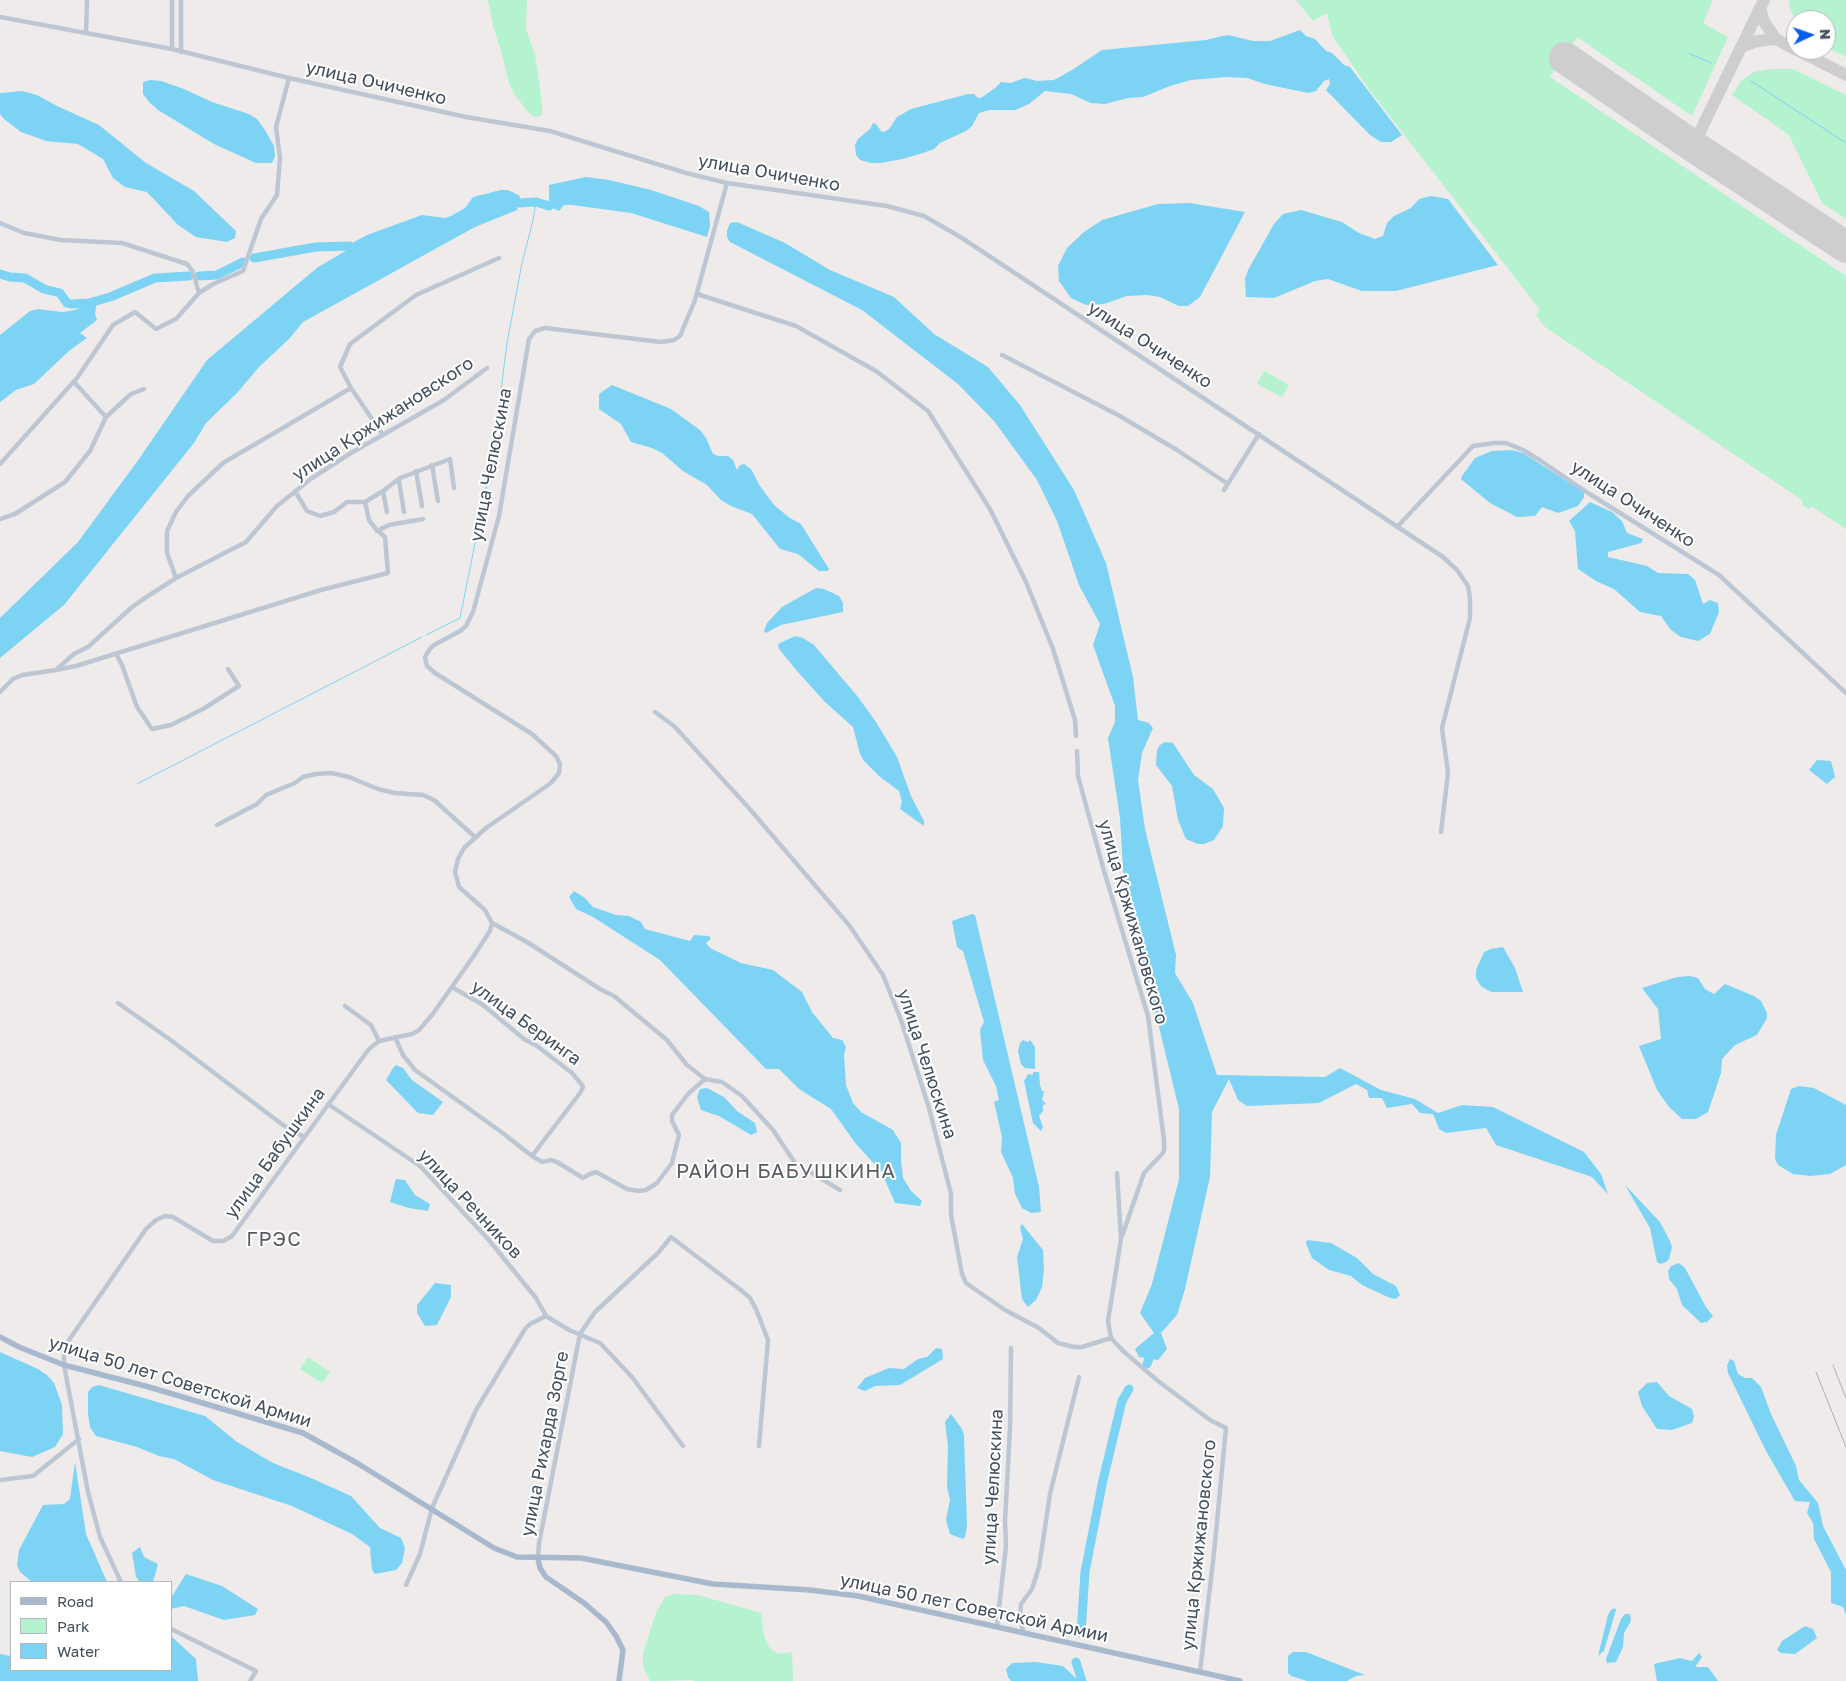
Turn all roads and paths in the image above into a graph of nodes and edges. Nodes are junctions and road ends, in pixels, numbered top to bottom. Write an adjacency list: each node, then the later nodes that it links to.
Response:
1 (87, 0): 5 (street)
2 (172, 0): 6 (street)
3 (181, 0): 7 (street)
4 (0, 17): 5 (street, улица Очиченко)
5 (86, 32): 6 (street, улица Очиченко)
6 (172, 49): 7 (street, улица Очиченко)
7 (181, 52): 8 (street, улица Очиченко)
8 (289, 78): 9 (street, улица Очиченко); 12 (street)
9 (727, 183): 13 (street); 20 (street, улица Очиченко)
10 (0, 223): 12 (street)
11 (499, 258): 17 (street)
12 (198, 293): 16 (street)
13 (697, 294): 47 (street); 51 (street, улица Челюскина)
14 (1002, 355): 26 (street)
15 (487, 368): 21 (street, улица Кржижановского)
16 (74, 382): 19 (street); 22 (street)
17 (351, 388): 21 (street); 40 (street)
18 (144, 389): 19 (street)
19 (106, 417): 36 (street)
20 (1259, 434): 26 (street); 38 (street, улица Очиченко)
21 (383, 435): 30 (street, улица Кржижановского)
22 (0, 464)
23 (432, 465): 24 (street); 27 (street); 31 (street)
24 (416, 471): 25 (street); 33 (street)
25 (399, 481): 29 (street); 35 (street)
26 (1228, 484): 28 (street)
27 (454, 488)
28 (1224, 490)
29 (384, 491): 32 (street); 34 (street)
30 (295, 492): 32 (street); 40 (street, улица Кржижановского)
31 (438, 501)
32 (365, 502): 39 (street)
33 (422, 506)
34 (387, 512)
35 (404, 512)
36 (0, 519)
37 (423, 519): 39 (street)
38 (1397, 528): 45 (street, улица Очиченко); 50 (street, улица Очиченко)
39 (377, 531): 41 (street)
40 (176, 578): 43 (street, улица Кржижановского)
41 (116, 654): 42 (street); 43 (street)
42 (228, 669)
43 (56, 670): 44 (street)
44 (0, 692)
45 (1846, 693)
46 (655, 712): 68 (street, улица Челюскина)
47 (1076, 736)
48 (1077, 751): 64 (street, улица Кржижановского)
49 (217, 825): 51 (street)
50 (1441, 832)
51 (475, 837): 52 (street, улица Челюскина)
52 (492, 923): 53 (street, улица Беринга); 58 (street, улица Челюскина)
53 (452, 987): 56 (street, улица Беринга); 61 (street, улица Беринга)
54 (118, 1003): 60 (street)
55 (345, 1006): 57 (street)
56 (395, 1037): 57 (street, улица Беринга); 61 (street)
57 (378, 1041): 59 (street, улица Бабушкина)
58 (705, 1079): 61 (street); 63 (street, улица Челюскина)
59 (328, 1104): 60 (street, улица Бабушкина); 65 (street, улица Речников)
60 (304, 1136): 70 (street, улица Бабушкина)
61 (532, 1156)
62 (1117, 1173): 64 (street, улица Кржижановского)
63 (840, 1190)
64 (1121, 1239): 68 (street, улица Кржижановского)
65 (546, 1316): 66 (street, улица Речников); 76 (street)
66 (580, 1334): 73 (street, улица Рихарда Зорге); 74 (street, улица Рихарда Зорге); 77 (street, улица Рихарда Зорге)
67 (0, 1337): 70 (main road, улица 50 лет Советской Армии)
68 (1111, 1338): 83 (street, улица Кржижановского)
69 (1011, 1348): 80 (street, улица Челюскина)
70 (64, 1365): 72 (street); 76 (main road, улица 50 лет Советской Армии)
71 (1079, 1377): 82 (street)
72 (79, 1439): 75 (street); 78 (street)
73 (684, 1446)
74 (759, 1446)
75 (0, 1480)
76 (432, 1508): 77 (main road, улица 50 лет Советской Армии); 79 (street)
77 (538, 1559): 80 (main road, улица 50 лет Советской Армии); 85 (main road)
78 (120, 1581)
79 (406, 1585)
80 (997, 1626): 82 (main road, улица 50 лет Советской Армии)
81 (172, 1629): 84 (street)
82 (1023, 1632): 83 (main road, улица 50 лет Советской Армии)
83 (1200, 1672): 86 (main road, улица 50 лет Советской Армии)
84 (250, 1681)
85 (619, 1681)
86 (1240, 1681)

